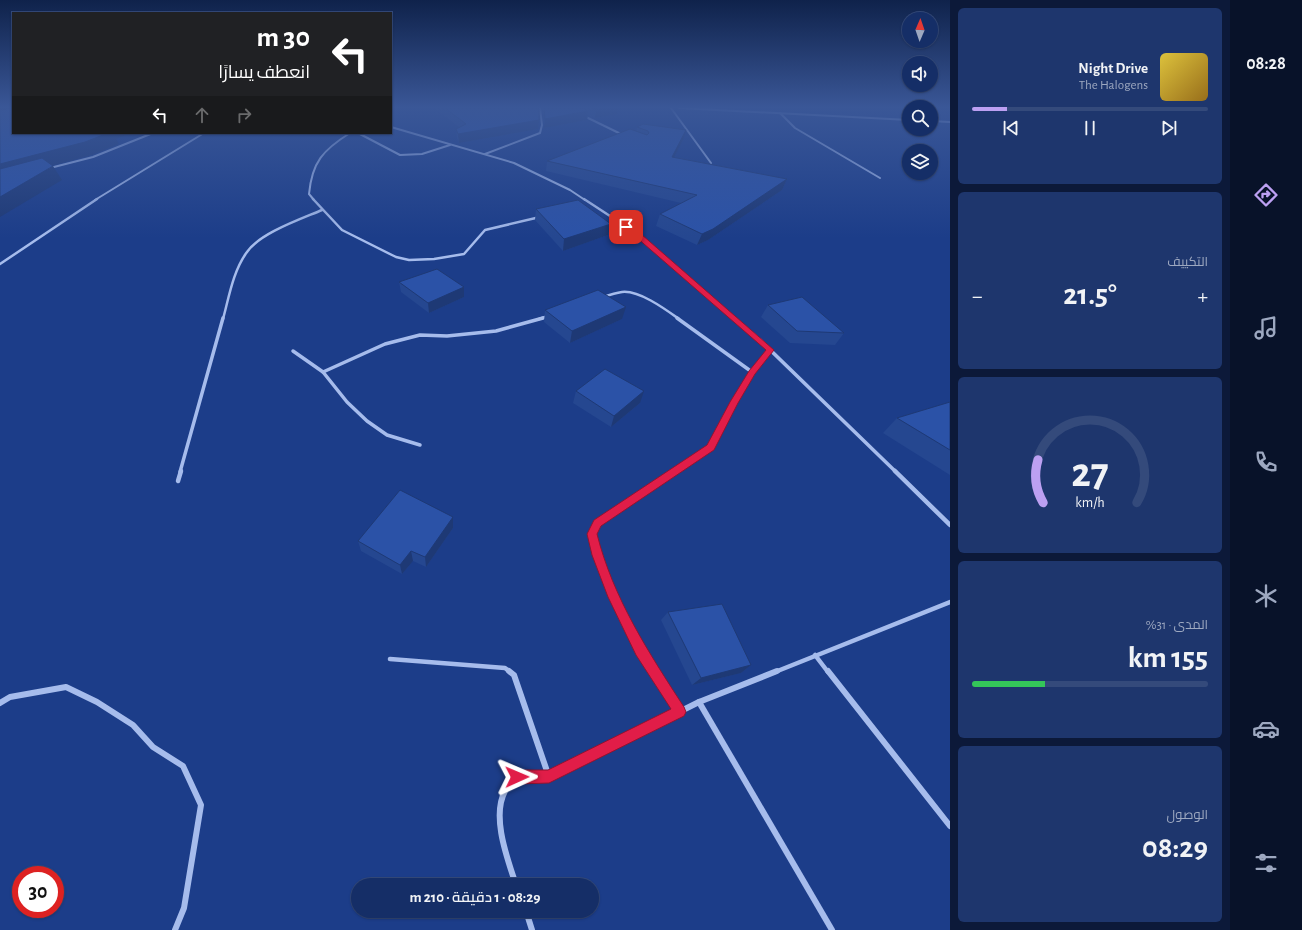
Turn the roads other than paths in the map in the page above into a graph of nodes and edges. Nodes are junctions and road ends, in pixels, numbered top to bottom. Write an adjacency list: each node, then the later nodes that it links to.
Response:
1 (107, 151): 12 (street)
2 (174, 151): 18 (street)
3 (325, 151): 16 (street)
4 (391, 151): 5 (street)
5 (429, 151)
6 (474, 151): 10 (street)
7 (491, 151): 10 (street)
8 (703, 151): 11 (street)
9 (835, 151): 13 (street)
10 (484, 154): 14 (street)
11 (711, 163)
12 (49, 168)
13 (880, 178)
14 (590, 204): 15 (street); 21 (street)
15 (583, 206)
16 (322, 210): 17 (street); 26 (street)
17 (544, 216)
18 (0, 264)
19 (597, 299): 24 (street)
20 (554, 314): 23 (street)
21 (770, 350): 24 (street); 27 (street)
22 (293, 351): 23 (street)
23 (323, 372): 25 (street)
24 (752, 372): 33 (street)
25 (420, 445)
26 (178, 481)
27 (950, 525)
28 (950, 602): 29 (street)
29 (815, 655): 31 (street); 35 (street)
30 (390, 659): 34 (street)
31 (699, 702): 33 (street); 40 (street)
32 (0, 703): 38 (street)
33 (680, 712): 34 (street)
34 (549, 776): 36 (street)
35 (950, 826)
36 (514, 878)
37 (528, 918): 39 (street)
38 (175, 930)
39 (532, 930)
40 (832, 930)

